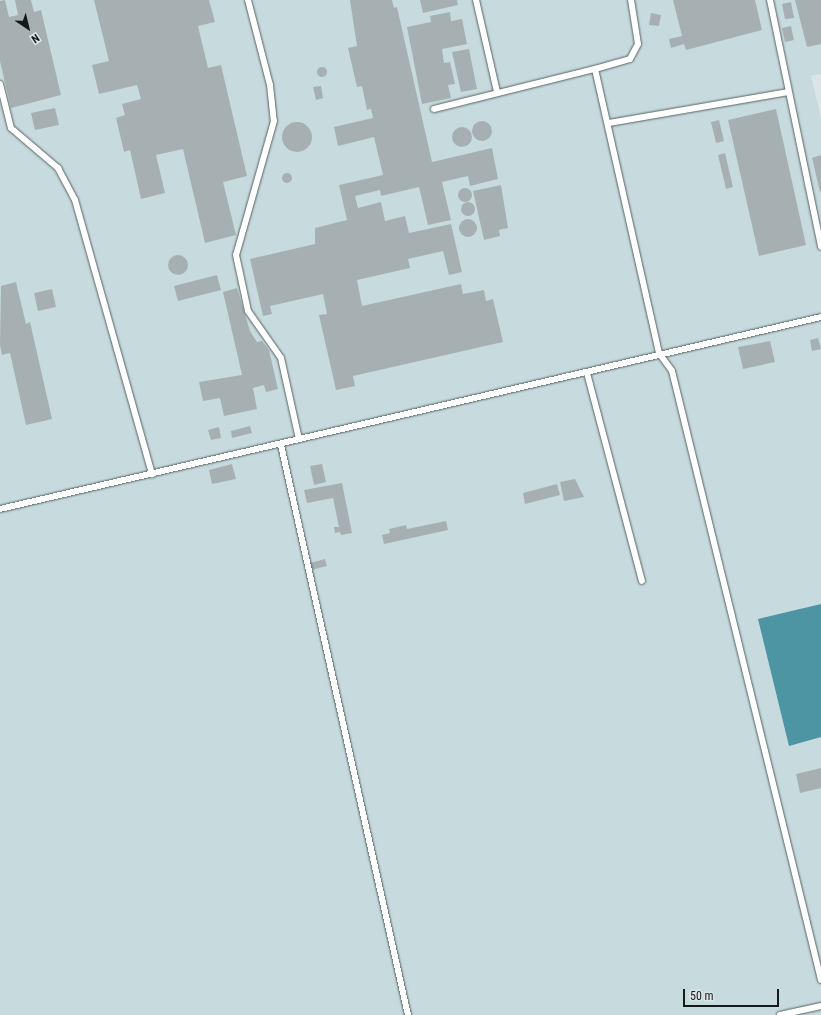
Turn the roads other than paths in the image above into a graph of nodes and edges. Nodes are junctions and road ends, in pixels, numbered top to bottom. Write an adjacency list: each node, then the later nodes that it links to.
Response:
1 (248, 0): 15 (lane)
2 (476, 0): 7 (lane)
3 (631, 0): 5 (lane)
4 (770, 0): 8 (lane)
5 (595, 69): 7 (lane); 10 (lane)
6 (0, 84): 17 (lane)
7 (497, 92): 9 (lane)
8 (788, 92): 10 (lane); 11 (lane)
9 (434, 109)
10 (609, 123): 13 (lane)
11 (821, 248)
12 (821, 317): 13 (lane)
13 (659, 353): 14 (lane); 20 (lane)
14 (587, 373): 15 (lane); 19 (lane)
15 (299, 439): 16 (lane)
16 (281, 445): 17 (lane); 22 (lane)
17 (152, 474): 18 (lane)
18 (0, 509)
19 (642, 581)
20 (821, 980)
21 (821, 1006): 23 (lane)
22 (408, 1015)
23 (780, 1015)

